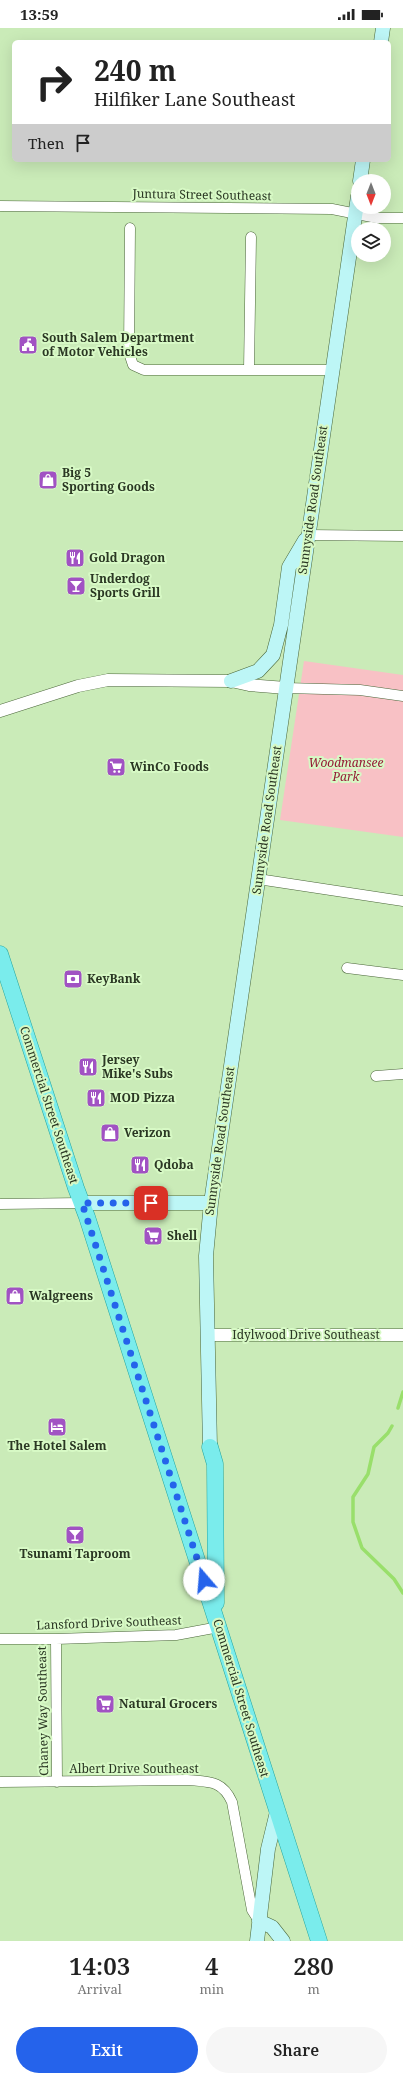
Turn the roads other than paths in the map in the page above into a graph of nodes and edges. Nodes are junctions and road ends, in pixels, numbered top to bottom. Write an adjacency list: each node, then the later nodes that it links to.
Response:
1 (383, 28): 2 (main road)
2 (381, 40)
3 (363, 162): 4 (main road)
4 (361, 174)
5 (0, 206): 6 (street, Juntura Street Southeast)
6 (351, 213)
7 (355, 214): 8 (street, Juntura Street Southeast); 12 (main road, Sunnyside Road Southeast)
8 (403, 218)
9 (130, 228): 11 (street)
10 (251, 237): 11 (street)
11 (249, 370): 12 (street)
12 (332, 370): 13 (main road, Sunnyside Road Southeast)
13 (308, 535): 14 (street); 15 (main road); 16 (main road, Sunnyside Road Southeast)
14 (403, 536)
15 (231, 681): 16 (street); 18 (street)
16 (286, 688): 17 (street); 19 (main road, Sunnyside Road Southeast)
17 (403, 696)
18 (0, 711)
19 (258, 879): 20 (street); 27 (main road, Sunnyside Road Southeast)
20 (403, 901)
21 (0, 954): 26 (main road, Commercial Street Southeast)
22 (347, 968): 23 (street)
23 (403, 975)
24 (403, 1074): 25 (street)
25 (376, 1076)
26 (82, 1203): 27 (main road); 28 (street); 32 (main road, Commercial Street Southeast)
27 (211, 1203): 30 (main road, Sunnyside Road Southeast)
28 (0, 1204)
29 (403, 1335): 30 (street, Idylwood Drive Southeast)
30 (209, 1336): 31 (main road, Sunnyside Road Southeast)
31 (210, 1447): 32 (main road)
32 (217, 1623): 34 (street, Lansford Drive Southeast); 37 (main road, Commercial Street Southeast)
33 (0, 1639): 34 (street, Lansford Drive Southeast)
34 (56, 1639): 36 (street, Chaney Way Southeast)
35 (0, 1782): 36 (street, Albert Drive Southeast)
36 (57, 1782): 38 (street, Albert Drive Southeast)
37 (277, 1812): 38 (main road); 41 (main road, Commercial Street Southeast)
38 (259, 1921): 39 (main road); 40 (main road)
39 (257, 1941)
40 (283, 1941)
41 (319, 1941)

